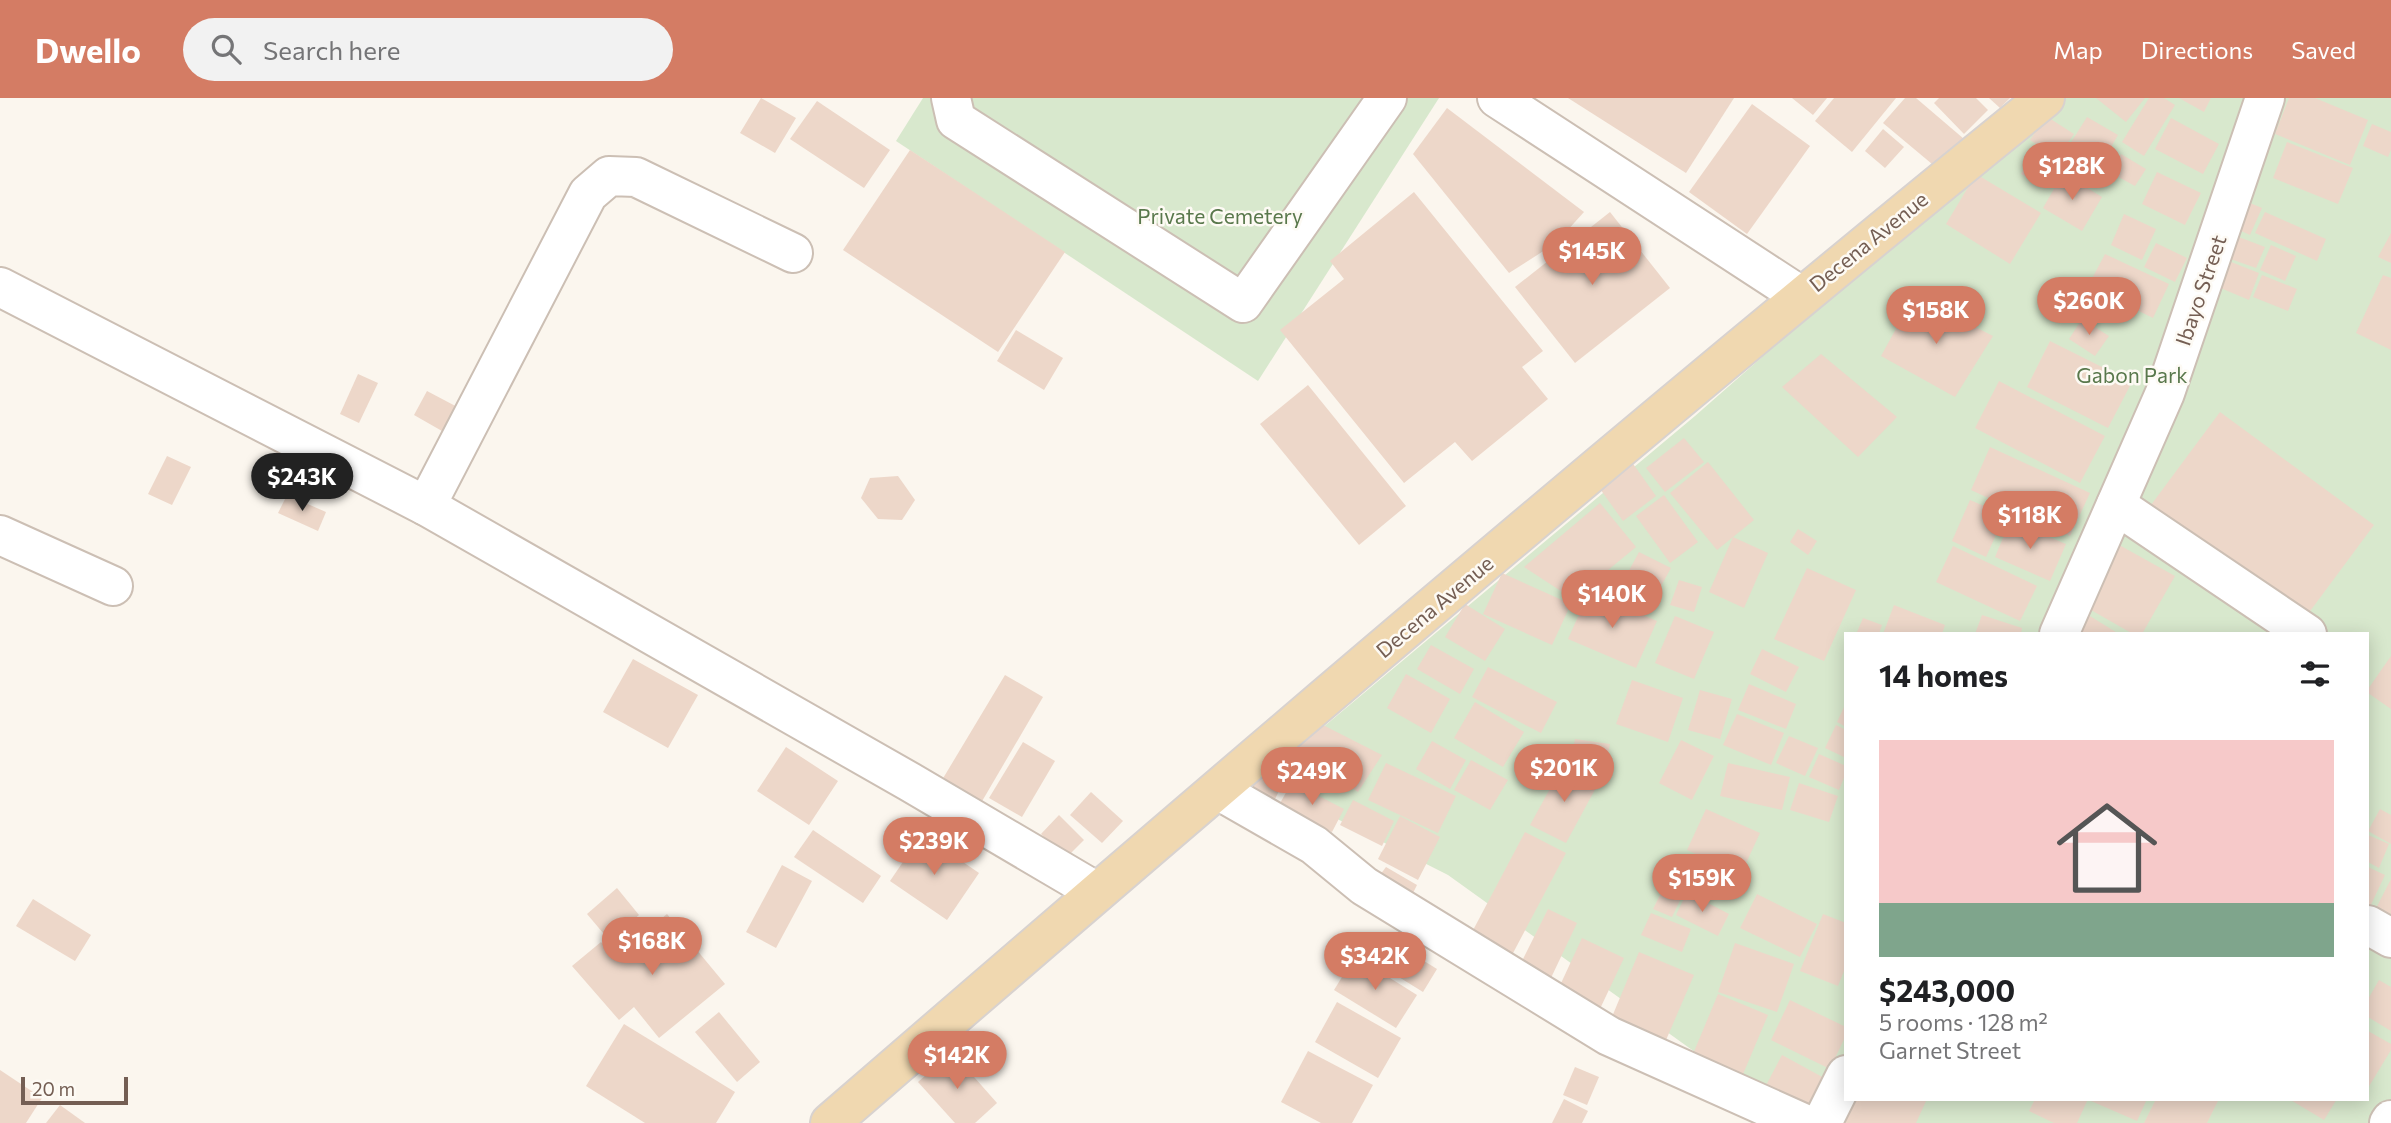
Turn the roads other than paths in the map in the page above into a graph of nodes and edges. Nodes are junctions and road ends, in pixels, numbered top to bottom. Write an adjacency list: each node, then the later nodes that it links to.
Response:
1 (951, 98): 2 (street)
2 (1387, 98)
3 (1497, 98): 8 (street)
4 (2045, 98): 8 (main road, Decena Avenue)
5 (2265, 98): 9 (street, Ibayo Street)
6 (793, 253): 10 (street)
7 (0, 287): 10 (street)
8 (1801, 296): 15 (main road, Decena Avenue)
9 (2116, 505): 13 (street, Ibayo Street); 14 (street)
10 (426, 506): 16 (street)
11 (0, 535): 12 (street)
12 (113, 586)
13 (2060, 632)
14 (2304, 632)
15 (1218, 790): 16 (main road, Decena Avenue); 21 (street)
16 (1097, 892): 20 (main road, Decena Avenue)
17 (2369, 926): 18 (street)
18 (2391, 938)
19 (1844, 1079): 22 (street)
20 (830, 1123)
21 (1802, 1123)
22 (1822, 1123)

